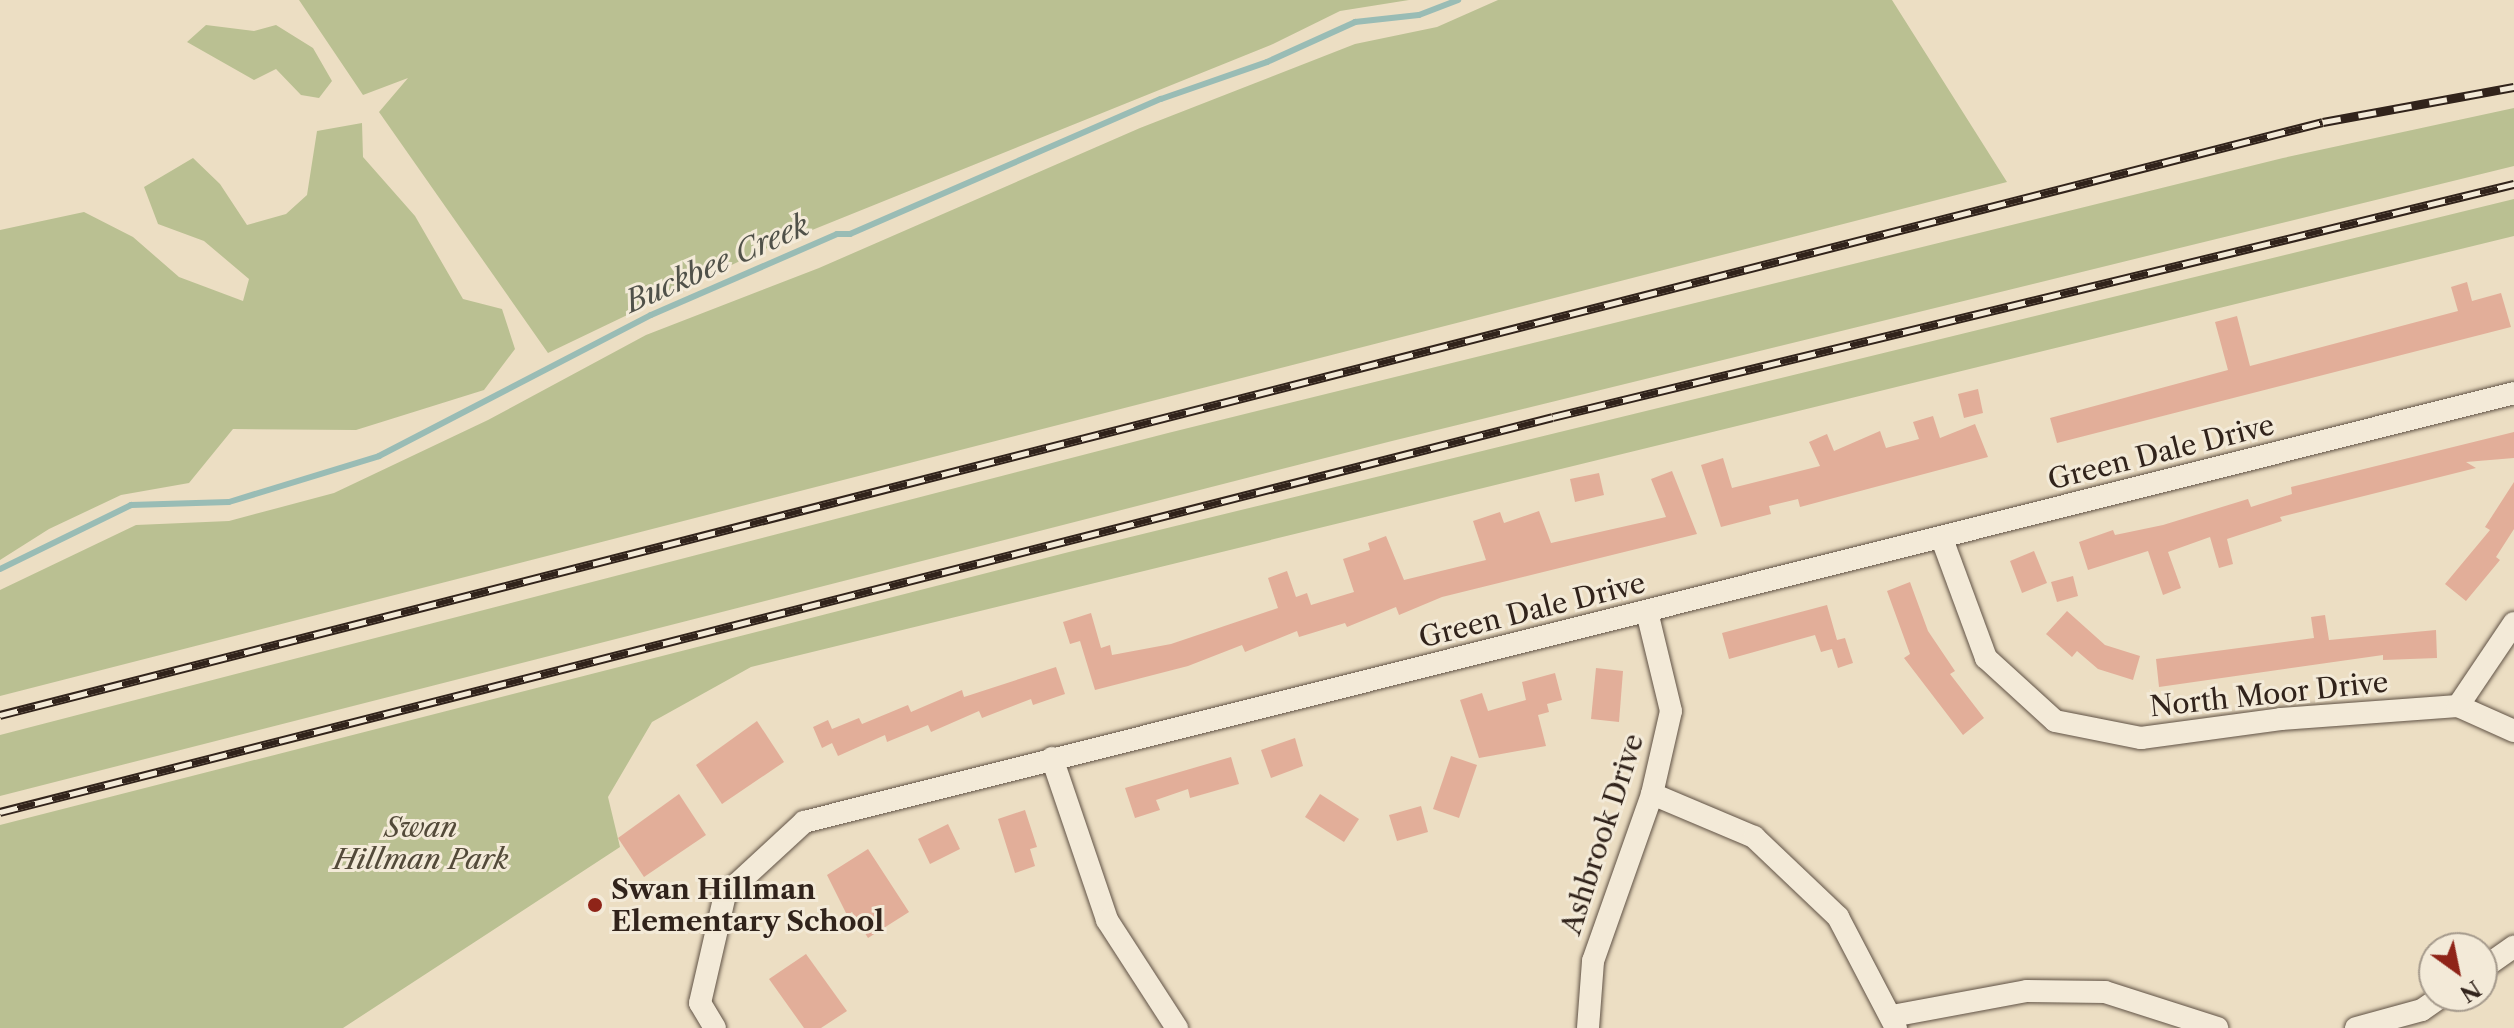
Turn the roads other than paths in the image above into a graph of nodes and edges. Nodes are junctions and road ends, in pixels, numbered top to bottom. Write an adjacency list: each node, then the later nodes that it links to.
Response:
1 (2514, 393): 2 (street, Green Dale Drive)
2 (1942, 539): 3 (street, Green Dale Drive); 5 (street, North Moor Drive)
3 (1647, 612): 7 (street, Green Dale Drive); 8 (street, Ashbrook Drive)
4 (2514, 623): 5 (street)
5 (2458, 706): 6 (street, North Moor Drive)
6 (2514, 731)
7 (1052, 758): 11 (street, Green Dale Drive); 12 (street)
8 (1652, 794): 10 (street); 13 (street, Ashbrook Drive)
9 (2418, 1011): 15 (street)
10 (1894, 1022): 14 (street)
11 (715, 1028)
12 (1177, 1028)
13 (1588, 1028)
14 (2217, 1028)
15 (2356, 1028)

